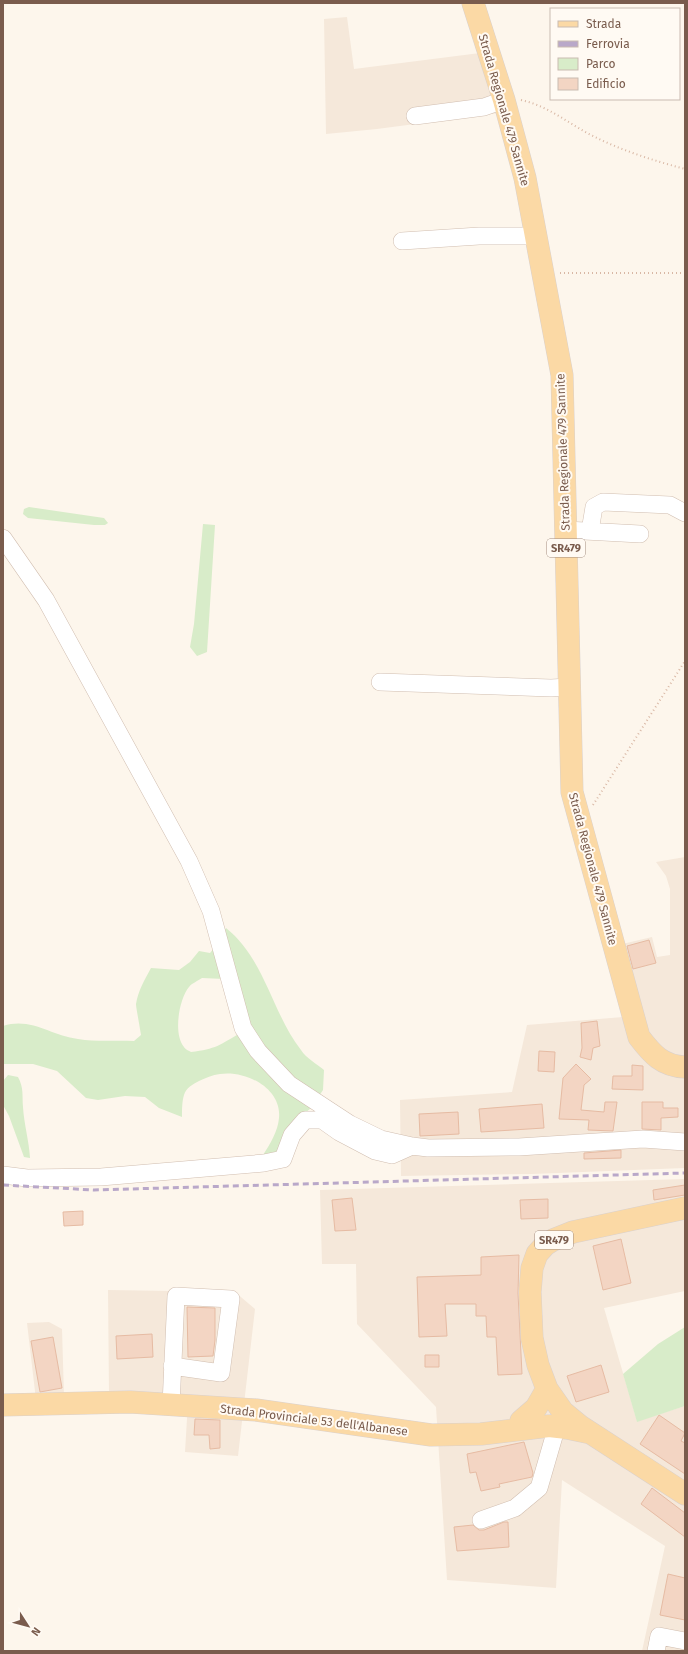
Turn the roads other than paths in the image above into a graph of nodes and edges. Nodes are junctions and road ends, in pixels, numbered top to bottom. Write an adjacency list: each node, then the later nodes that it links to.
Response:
1 (473, 3): 2 (main road, Strada Regionale 479 Sannite / SR479)
2 (504, 100): 3 (street); 4 (main road, Strada Regionale 479 Sannite / SR479)
3 (415, 116)
4 (536, 236): 5 (street); 7 (main road, Strada Regionale 479 Sannite / SR479)
5 (402, 241)
6 (685, 513): 8 (street)
7 (566, 530): 8 (street); 12 (main road, Strada Regionale 479 Sannite / SR479)
8 (590, 531): 9 (street)
9 (640, 534)
10 (3, 538): 15 (street)
11 (380, 682): 12 (street)
12 (569, 687): 13 (main road, Strada Regionale 479 Sannite / SR479)
13 (685, 1067)
14 (685, 1142): 15 (street)
15 (412, 1146): 16 (street)
16 (3, 1175)
17 (685, 1208): 19 (main road, SR479)
18 (172, 1366): 18 (street); 21 (street)
19 (547, 1389): 22 (main road, SR479); 22 (main road)
20 (3, 1405): 21 (main road, Strada Provinciale 53 dell'Albanese)
21 (171, 1405): 22 (main road, Strada Provinciale 53 dell'Albanese)
22 (545, 1422): 23 (main road, Strada Provinciale 53 dell'Albanese); 24 (street)
23 (685, 1494)
24 (481, 1520)
25 (685, 1641): 26 (street)
26 (656, 1651)

